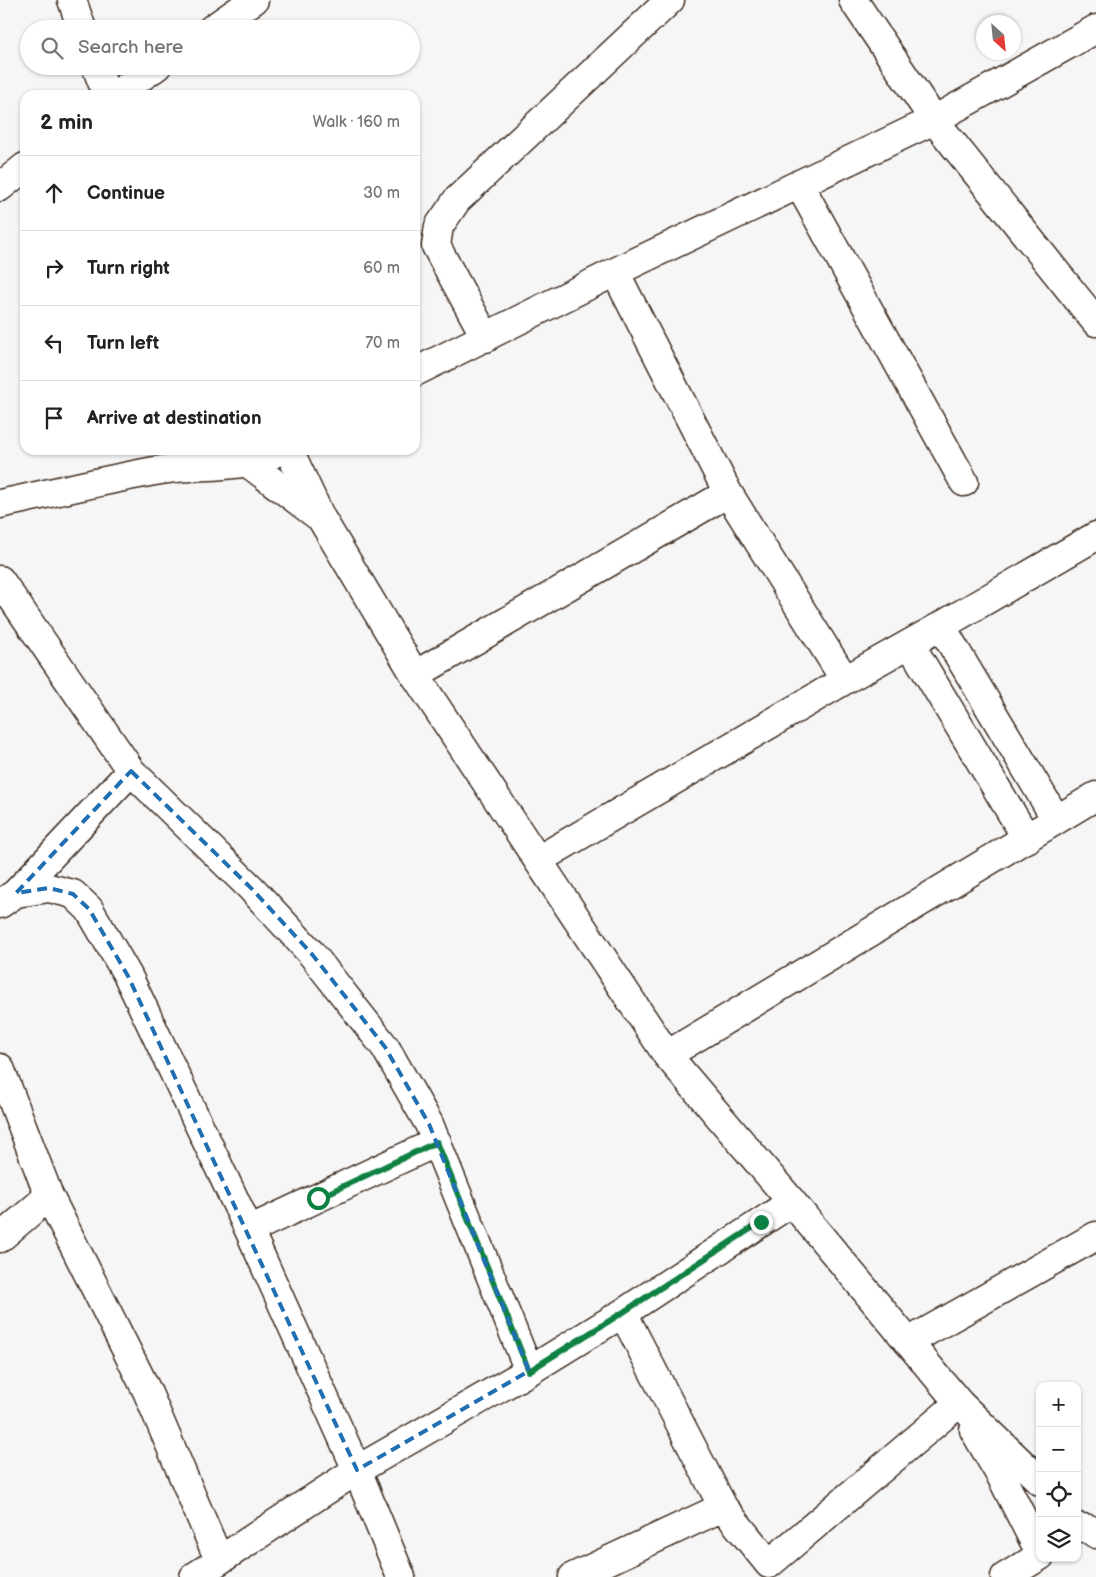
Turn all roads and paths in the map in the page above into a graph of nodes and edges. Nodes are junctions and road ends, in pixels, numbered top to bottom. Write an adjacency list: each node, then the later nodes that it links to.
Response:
1 (72, 0): 5 (street)
2 (254, 0): 6 (street)
3 (670, 0): 18 (street)
4 (853, 0): 12 (street)
5 (79, 20)
6 (225, 20)
7 (1096, 29): 12 (street)
8 (99, 75): 10 (street)
9 (144, 75): 11 (street)
10 (105, 90)
11 (122, 90)
12 (934, 120): 14 (street); 17 (street)
13 (20, 171): 15 (street)
14 (799, 184): 16 (street); 25 (street)
15 (0, 187)
16 (615, 272): 18 (street); 26 (street)
17 (1096, 322)
18 (486, 338): 19 (street)
19 (420, 370)
20 (191, 455): 24 (street)
21 (272, 455): 23 (street)
22 (291, 455): 28 (street)
23 (246, 456): 24 (street); 28 (street)
24 (162, 470): 27 (street)
25 (964, 482)
26 (728, 493): 33 (street); 34 (street)
27 (0, 504)
28 (322, 518): 33 (street)
29 (1096, 536): 31 (street)
30 (0, 580): 35 (street)
31 (941, 626): 32 (street); 37 (street)
32 (910, 644): 34 (street); 38 (street)
33 (415, 675): 39 (street)
34 (845, 680): 39 (street)
35 (131, 771): 40 (street); 43 (street)
36 (1096, 796): 37 (street)
37 (1056, 819): 38 (street)
38 (1027, 839): 41 (street)
39 (538, 860): 41 (street)
40 (8, 898): 46 (street)
41 (667, 1055): 45 (street)
42 (0, 1068): 44 (street)
43 (437, 1142): 46 (street); 51 (street)
44 (49, 1196): 48 (street); 58 (street)
45 (792, 1202): 49 (street); 50 (street)
46 (249, 1230): 53 (street)
47 (1096, 1236): 50 (street)
48 (0, 1238)
49 (622, 1313): 51 (street); 55 (street)
50 (908, 1342): 52 (street)
51 (529, 1371): 53 (street)
52 (959, 1403): 54 (street); 55 (street); 56 (street)
53 (358, 1470): 58 (street); 61 (street)
54 (1036, 1477)
55 (723, 1507): 62 (street)
56 (1036, 1548)
57 (1036, 1558): 63 (street)
58 (219, 1560): 60 (street)
59 (1040, 1562): 64 (street)
60 (194, 1577)
61 (401, 1577)
62 (573, 1577)
63 (1005, 1577)
64 (1044, 1577)

